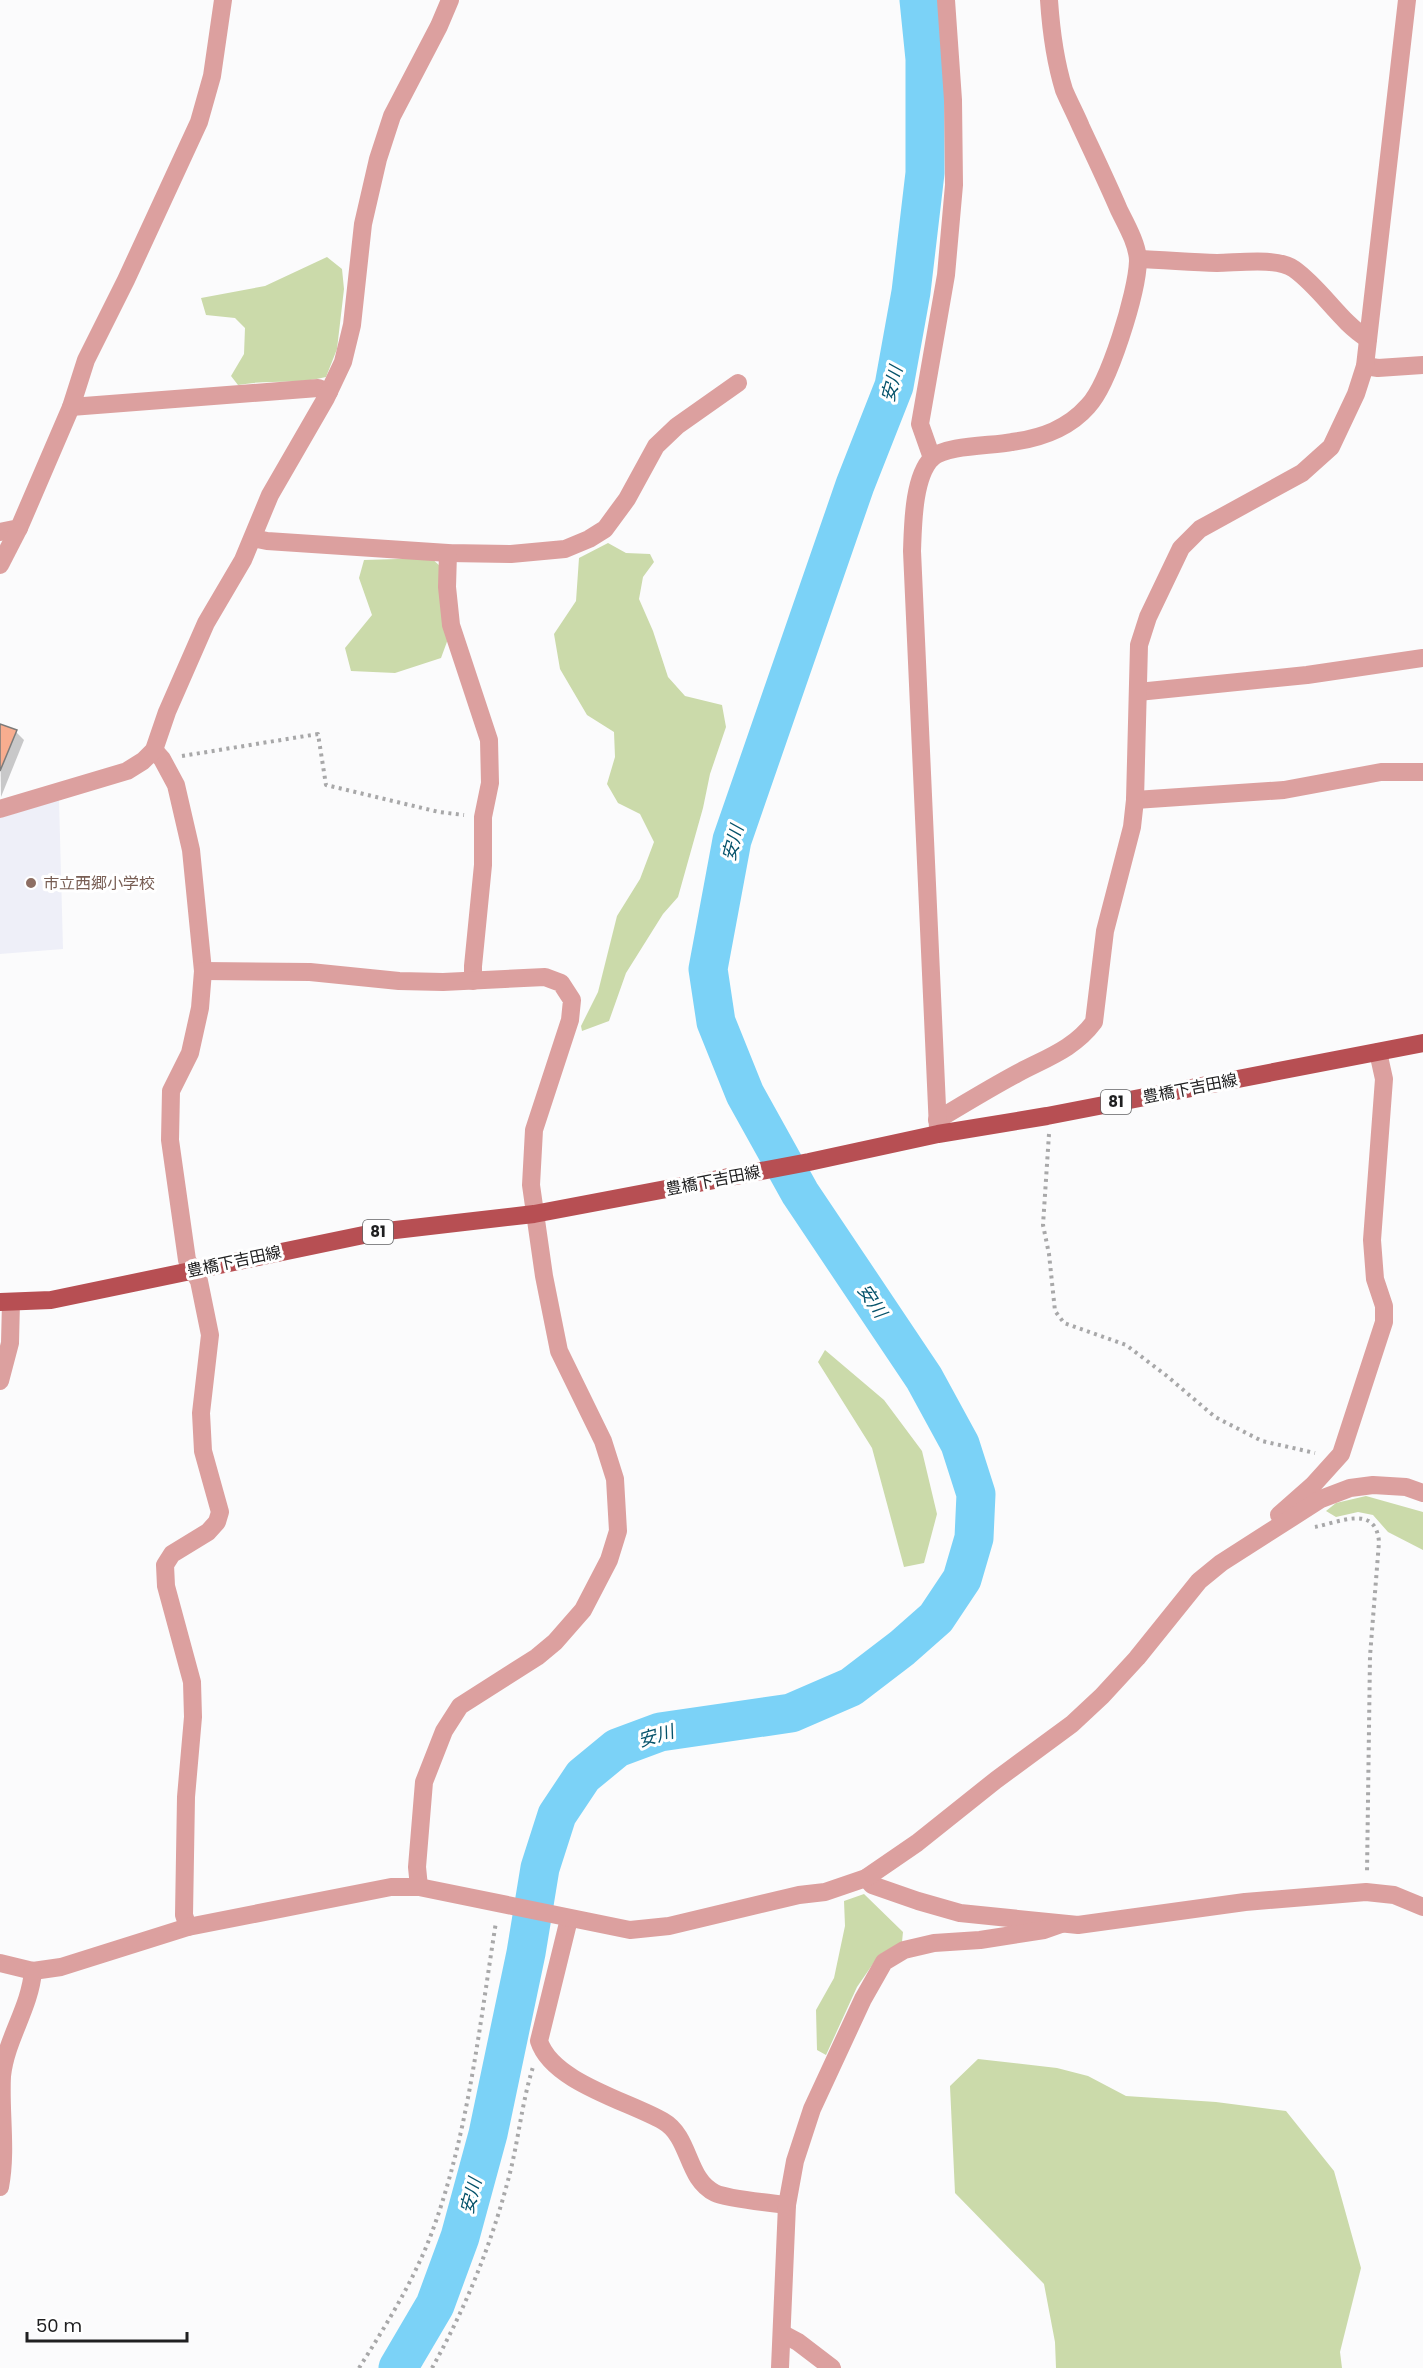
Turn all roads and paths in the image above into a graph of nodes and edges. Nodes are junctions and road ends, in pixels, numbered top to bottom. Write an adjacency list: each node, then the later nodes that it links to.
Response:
1 (223, 0): 12 (street)
2 (450, 0): 11 (street)
3 (946, 0): 13 (street)
4 (1049, 0): 6 (street)
5 (1407, 0): 7 (street)
6 (1138, 259): 7 (street); 13 (street)
7 (1368, 339): 9 (street)
8 (1423, 364): 9 (street)
9 (1365, 366): 20 (street)
10 (738, 382): 17 (street)
11 (329, 392): 12 (street); 16 (street)
12 (71, 407): 14 (street)
13 (932, 458): 31 (street)
14 (19, 528): 15 (street); 18 (street)
15 (0, 532)
16 (253, 537): 17 (street); 21 (street)
17 (448, 553): 25 (street)
18 (0, 565)
19 (1423, 658): 20 (street)
20 (1138, 692): 23 (street)
21 (158, 755): 24 (street); 25 (path); 26 (street)
22 (1423, 772): 23 (street)
23 (1135, 800): 31 (street)
24 (0, 809)
25 (483, 817): 27 (street)
26 (203, 971): 27 (street); 33 (street)
27 (473, 981): 32 (street)
28 (1423, 1043): 29 (main road, 豊橋下吉田線 / 81)
29 (1378, 1052): 30 (main road, 豊橋下吉田線 / 81); 36 (street)
30 (1047, 1116): 31 (main road, 豊橋下吉田線 / 81); 36 (path)
31 (938, 1127): 32 (main road, 豊橋下吉田線 / 81)
32 (534, 1214): 33 (main road, 豊橋下吉田線 / 81); 41 (street)
33 (192, 1270): 34 (main road, 豊橋下吉田線 / 81); 47 (street)
34 (6, 1302): 35 (street)
35 (0, 1381)
36 (1335, 1462): 38 (street)
37 (1423, 1492): 38 (street)
38 (1277, 1526): 40 (street)
39 (1309, 1529): 42 (path)
40 (866, 1878): 45 (street); 46 (street)
41 (419, 1887): 43 (street); 47 (street)
42 (1366, 1892): 44 (street); 46 (street)
43 (502, 1904): 45 (street); 54 (path)
44 (1423, 1907)
45 (561, 1917): 50 (street)
46 (1061, 1924): 52 (street)
47 (188, 1927): 49 (street)
48 (0, 1963): 49 (street)
49 (33, 1971): 51 (street)
50 (542, 2052): 52 (street); 55 (path)
51 (0, 2187)
52 (787, 2205): 53 (street)
53 (783, 2334): 56 (street); 57 (street)
54 (359, 2368)
55 (432, 2368)
56 (780, 2368)
57 (832, 2368)

